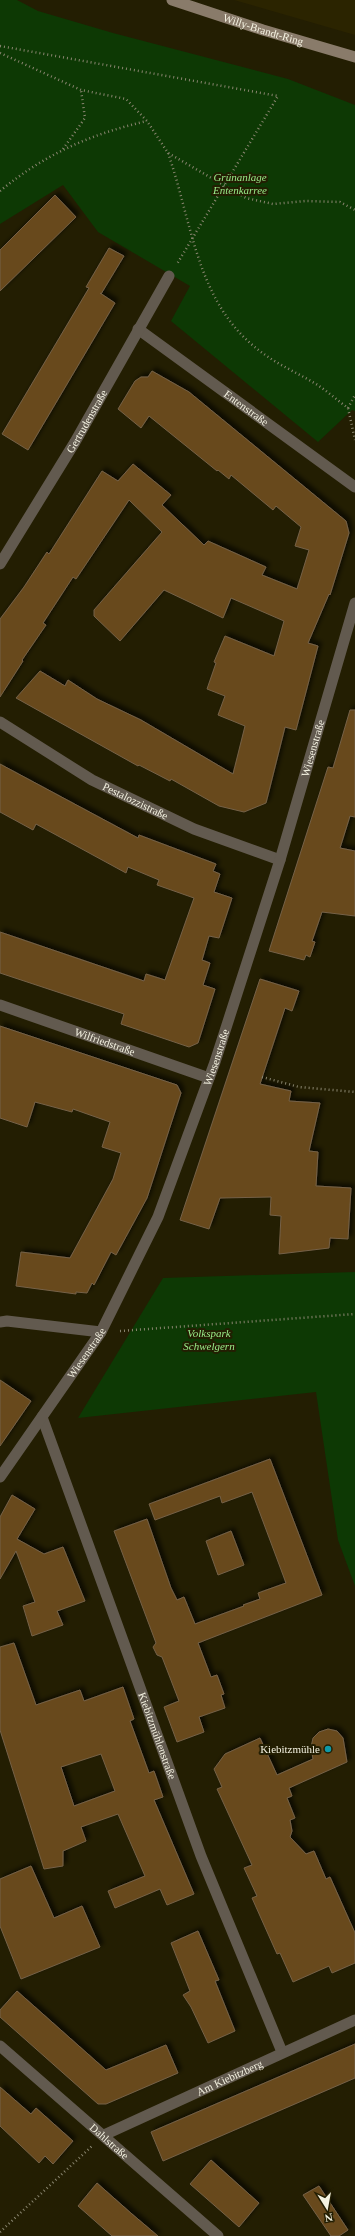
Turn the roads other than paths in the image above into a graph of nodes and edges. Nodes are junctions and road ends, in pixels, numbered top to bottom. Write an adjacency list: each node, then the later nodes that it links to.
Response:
1 (172, 0): 2 (main road, Willy-Brandt-Ring)
2 (355, 57)
3 (170, 276): 4 (street, Gertrudenstraße)
4 (138, 329): 5 (street, Entenstraße); 6 (street, Gertrudenstraße)
5 (355, 487)
6 (0, 564)
7 (355, 604): 9 (street, Wiesenstraße)
8 (0, 722): 9 (street, Pestalozzistraße)
9 (280, 860): 11 (street, Wiesenstraße)
10 (0, 1005): 11 (street, Wilfriedstraße)
11 (209, 1078): 13 (street, Wiesenstraße)
12 (0, 1322): 13 (street)
13 (101, 1332): 14 (street, Wiesenstraße)
14 (42, 1417): 15 (street, Wiesenstraße); 18 (street, Kiebitzmühlenstraße)
15 (0, 1477)
16 (355, 2020): 18 (street, Am Kiebitzberg)
17 (0, 2046): 19 (street, Dahlstraße)
18 (282, 2052): 19 (street, Am Kiebitzberg)
19 (104, 2135): 20 (street, Dahlstraße)
20 (218, 2236)

